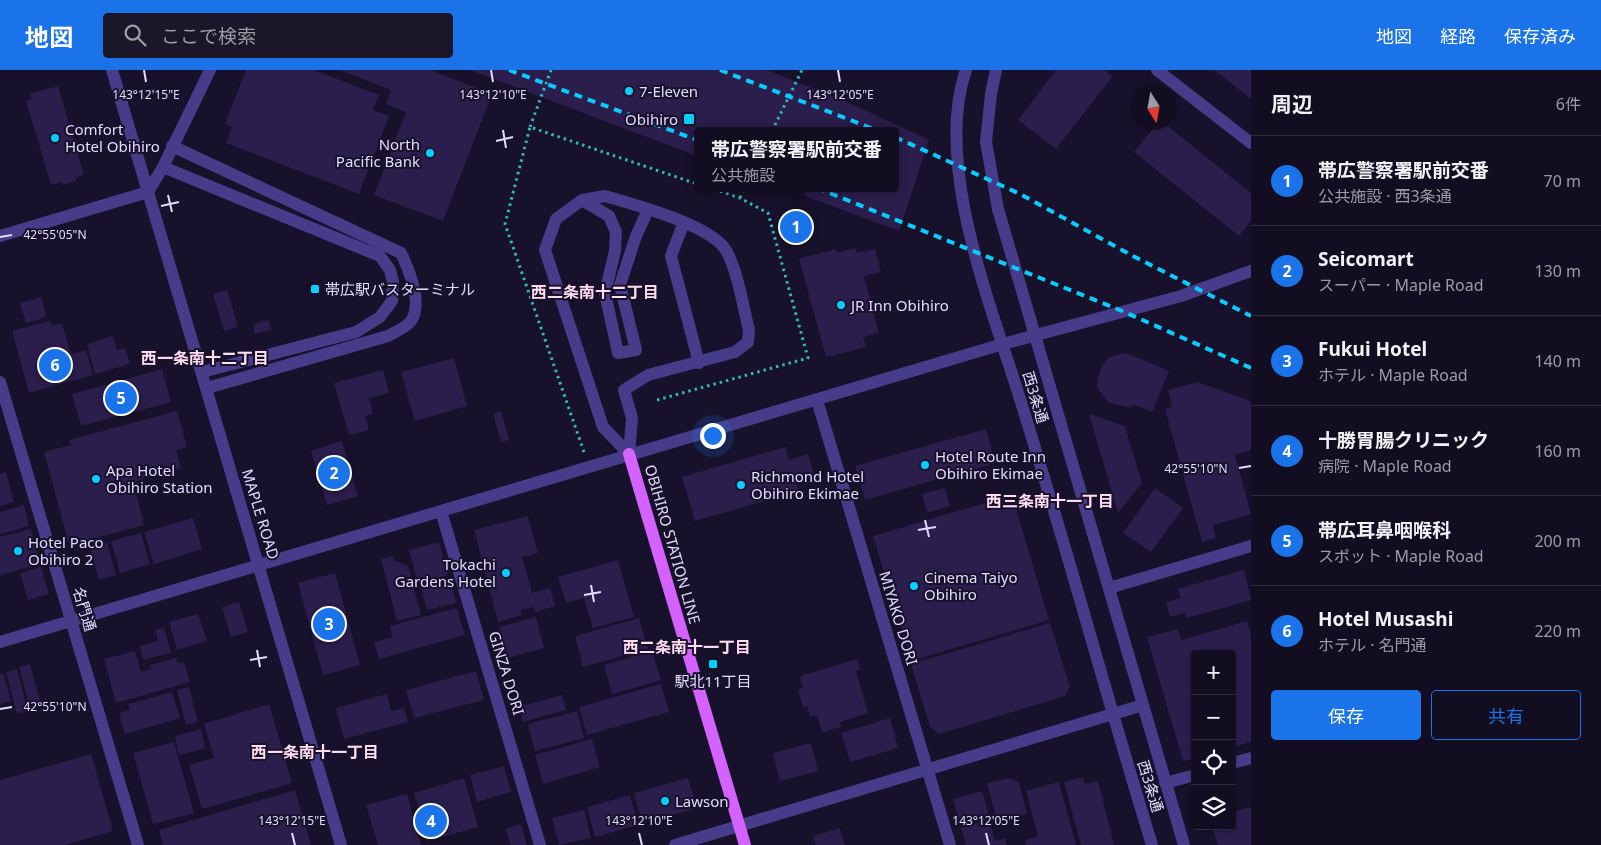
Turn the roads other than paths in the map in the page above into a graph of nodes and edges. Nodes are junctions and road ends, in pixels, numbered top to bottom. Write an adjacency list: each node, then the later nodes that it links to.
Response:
1 (112, 70): 9 (street, MAPLE ROAD)
2 (210, 70): 7 (street)
3 (966, 70): 16 (street, 西3条通)
4 (996, 70): 15 (street, 西3条通)
5 (1157, 70): 6 (street)
6 (1251, 143)
7 (172, 146): 8 (street); 20 (street)
8 (164, 167): 9 (street); 18 (street)
9 (148, 192): 13 (street); 18 (street, MAPLE ROAD)
10 (582, 200): 11 (street); 11 (street); 22 (street)
11 (648, 210): 12 (street)
12 (684, 222): 17 (street); 17 (street)
13 (0, 236)
14 (1251, 271): 15 (street)
15 (1034, 336): 16 (street); 26 (street, 西3条通)
16 (1002, 344): 21 (street); 30 (street, 西3条通)
17 (699, 363): 22 (street)
18 (202, 372): 20 (street, MAPLE ROAD)
19 (0, 382): 27 (street, 名門通)
20 (206, 388): 25 (street, MAPLE ROAD)
21 (817, 400): 22 (street); 33 (street, MIYAKO DORI)
22 (630, 454): 23 (street); 36 (main road, OBIHIRO STATION LINE)
23 (442, 511): 25 (street); 39 (street, GINZA DORI)
24 (1251, 546): 26 (street)
25 (259, 564): 27 (street); 38 (street, MAPLE ROAD)
26 (1109, 588): 29 (street, 西3条通)
27 (72, 620): 28 (street); 37 (street, 名門通)
28 (0, 642)
29 (1143, 705): 30 (street); 35 (street, 西3条通)
30 (1112, 714): 33 (street); 43 (street, 西3条通)
31 (1251, 758): 32 (street)
32 (1236, 762)
33 (927, 768): 36 (street); 42 (street, MIYAKO DORI)
34 (1191, 776): 35 (street)
35 (1165, 784): 44 (street, 西3条通)
36 (740, 826): 40 (street); 41 (main road, OBIHIRO STATION LINE)
37 (138, 845)
38 (341, 845)
39 (540, 845)
40 (675, 845)
41 (745, 845)
42 (950, 845)
43 (1152, 845)
44 (1184, 845)

